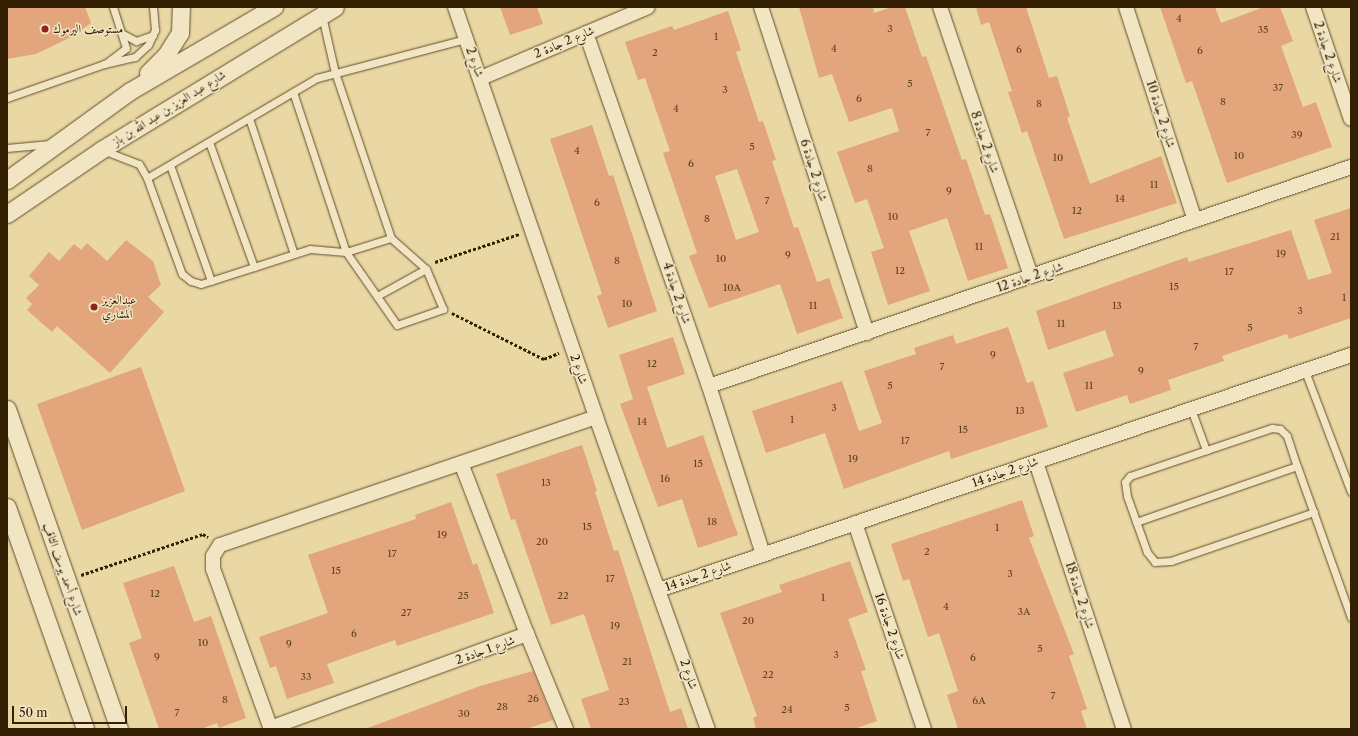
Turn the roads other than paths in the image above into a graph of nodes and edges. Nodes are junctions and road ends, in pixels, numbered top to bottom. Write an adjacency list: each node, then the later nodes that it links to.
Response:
1 (113, 7): 13 (lane)
2 (153, 7): 14 (lane)
3 (181, 7): 19 (street)
4 (274, 7): 19 (street)
5 (455, 7): 15 (street, شارع 2)
6 (648, 7): 12 (street, شارع 2 جادة 2)
7 (761, 7): 42 (street, شارع 2 جادة 6)
8 (940, 7): 39 (street, شارع 2 جادة 8)
9 (1126, 7): 33 (street, شارع 2 جادة 10)
10 (1313, 7): 23 (street, شارع 2 جادة 2)
11 (328, 11): 17 (lane); 27 (street, شارع عبد العزيز بن عبد الله بن باز)
12 (586, 32): 18 (street, شارع 2 جادة 2); 45 (street, شارع 2 جادة 4)
13 (122, 34): 14 (lane); 16 (lane)
14 (153, 35): 16 (lane)
15 (466, 39): 17 (lane); 18 (street, شارع 2)
16 (104, 64): 21 (lane)
17 (335, 73): 20 (lane); 34 (lane)
18 (481, 78): 48 (street, شارع 2)
19 (130, 92): 25 (street)
20 (293, 92): 22 (lane); 35 (lane)
21 (7, 98)
22 (249, 118): 24 (lane); 36 (lane)
23 (1351, 119)
24 (209, 142): 28 (lane); 37 (lane)
25 (58, 143): 26 (lane); 31 (street)
26 (7, 148)
27 (101, 150): 30 (lane); 32 (street, شارع عبد العزيز بن عبد الله بن باز)
28 (170, 165): 30 (lane); 40 (lane)
29 (1351, 167): 33 (street, شارع 2 جادة 12)
30 (148, 178): 40 (lane)
31 (7, 180)
32 (7, 214)
33 (1195, 220): 39 (street, شارع 2 جادة 12)
34 (390, 238): 35 (lane); 38 (lane)
35 (346, 252): 36 (lane); 41 (lane)
36 (294, 254): 37 (lane)
37 (254, 267): 40 (lane)
38 (425, 268): 41 (lane); 41 (lane)
39 (1031, 276): 42 (street, شارع 2 جادة 12)
40 (211, 281)
41 (377, 296)
42 (867, 333): 45 (street, شارع 2 جادة 12)
43 (1351, 355): 44 (street, شارع 2 جادة 14)
44 (1305, 370): 47 (street, شارع 2 جادة 14); 54 (lane)
45 (709, 386): 59 (street, شارع 2 جادة 4)
46 (7, 409): 49 (street, شارع أحمد يوسف الثاقب)
47 (1191, 409): 50 (lane); 51 (street, شارع 2 جادة 14)
48 (596, 417): 52 (street); 60 (street, شارع 2)
49 (10, 423): 64 (street, شارع أحمد يوسف الثاقب)
50 (1206, 450): 53 (lane); 57 (lane)
51 (1036, 462): 58 (street, شارع 2 جادة 14); 69 (street, شارع 2 جادة 18)
52 (461, 463): 62 (street, شارع 1 جادة 2); 65 (street, شارع 1 جادة 2)
53 (1298, 466): 56 (lane); 57 (lane)
54 (1351, 492)
55 (7, 507): 63 (street)
56 (1314, 512): 57 (lane); 61 (lane)
57 (1136, 522)
58 (855, 523): 59 (street, شارع 2 جادة 14); 68 (street, شارع 2 جادة 16)
59 (763, 554): 60 (street, شارع 2 جادة 14)
60 (659, 590): 67 (street, شارع 2)
61 (1351, 618)
62 (527, 634): 65 (street, شارع 1 جادة 2); 66 (street)
63 (84, 729)
64 (119, 729)
65 (270, 729)
66 (566, 729)
67 (708, 729)
68 (924, 729)
69 (1124, 729)

